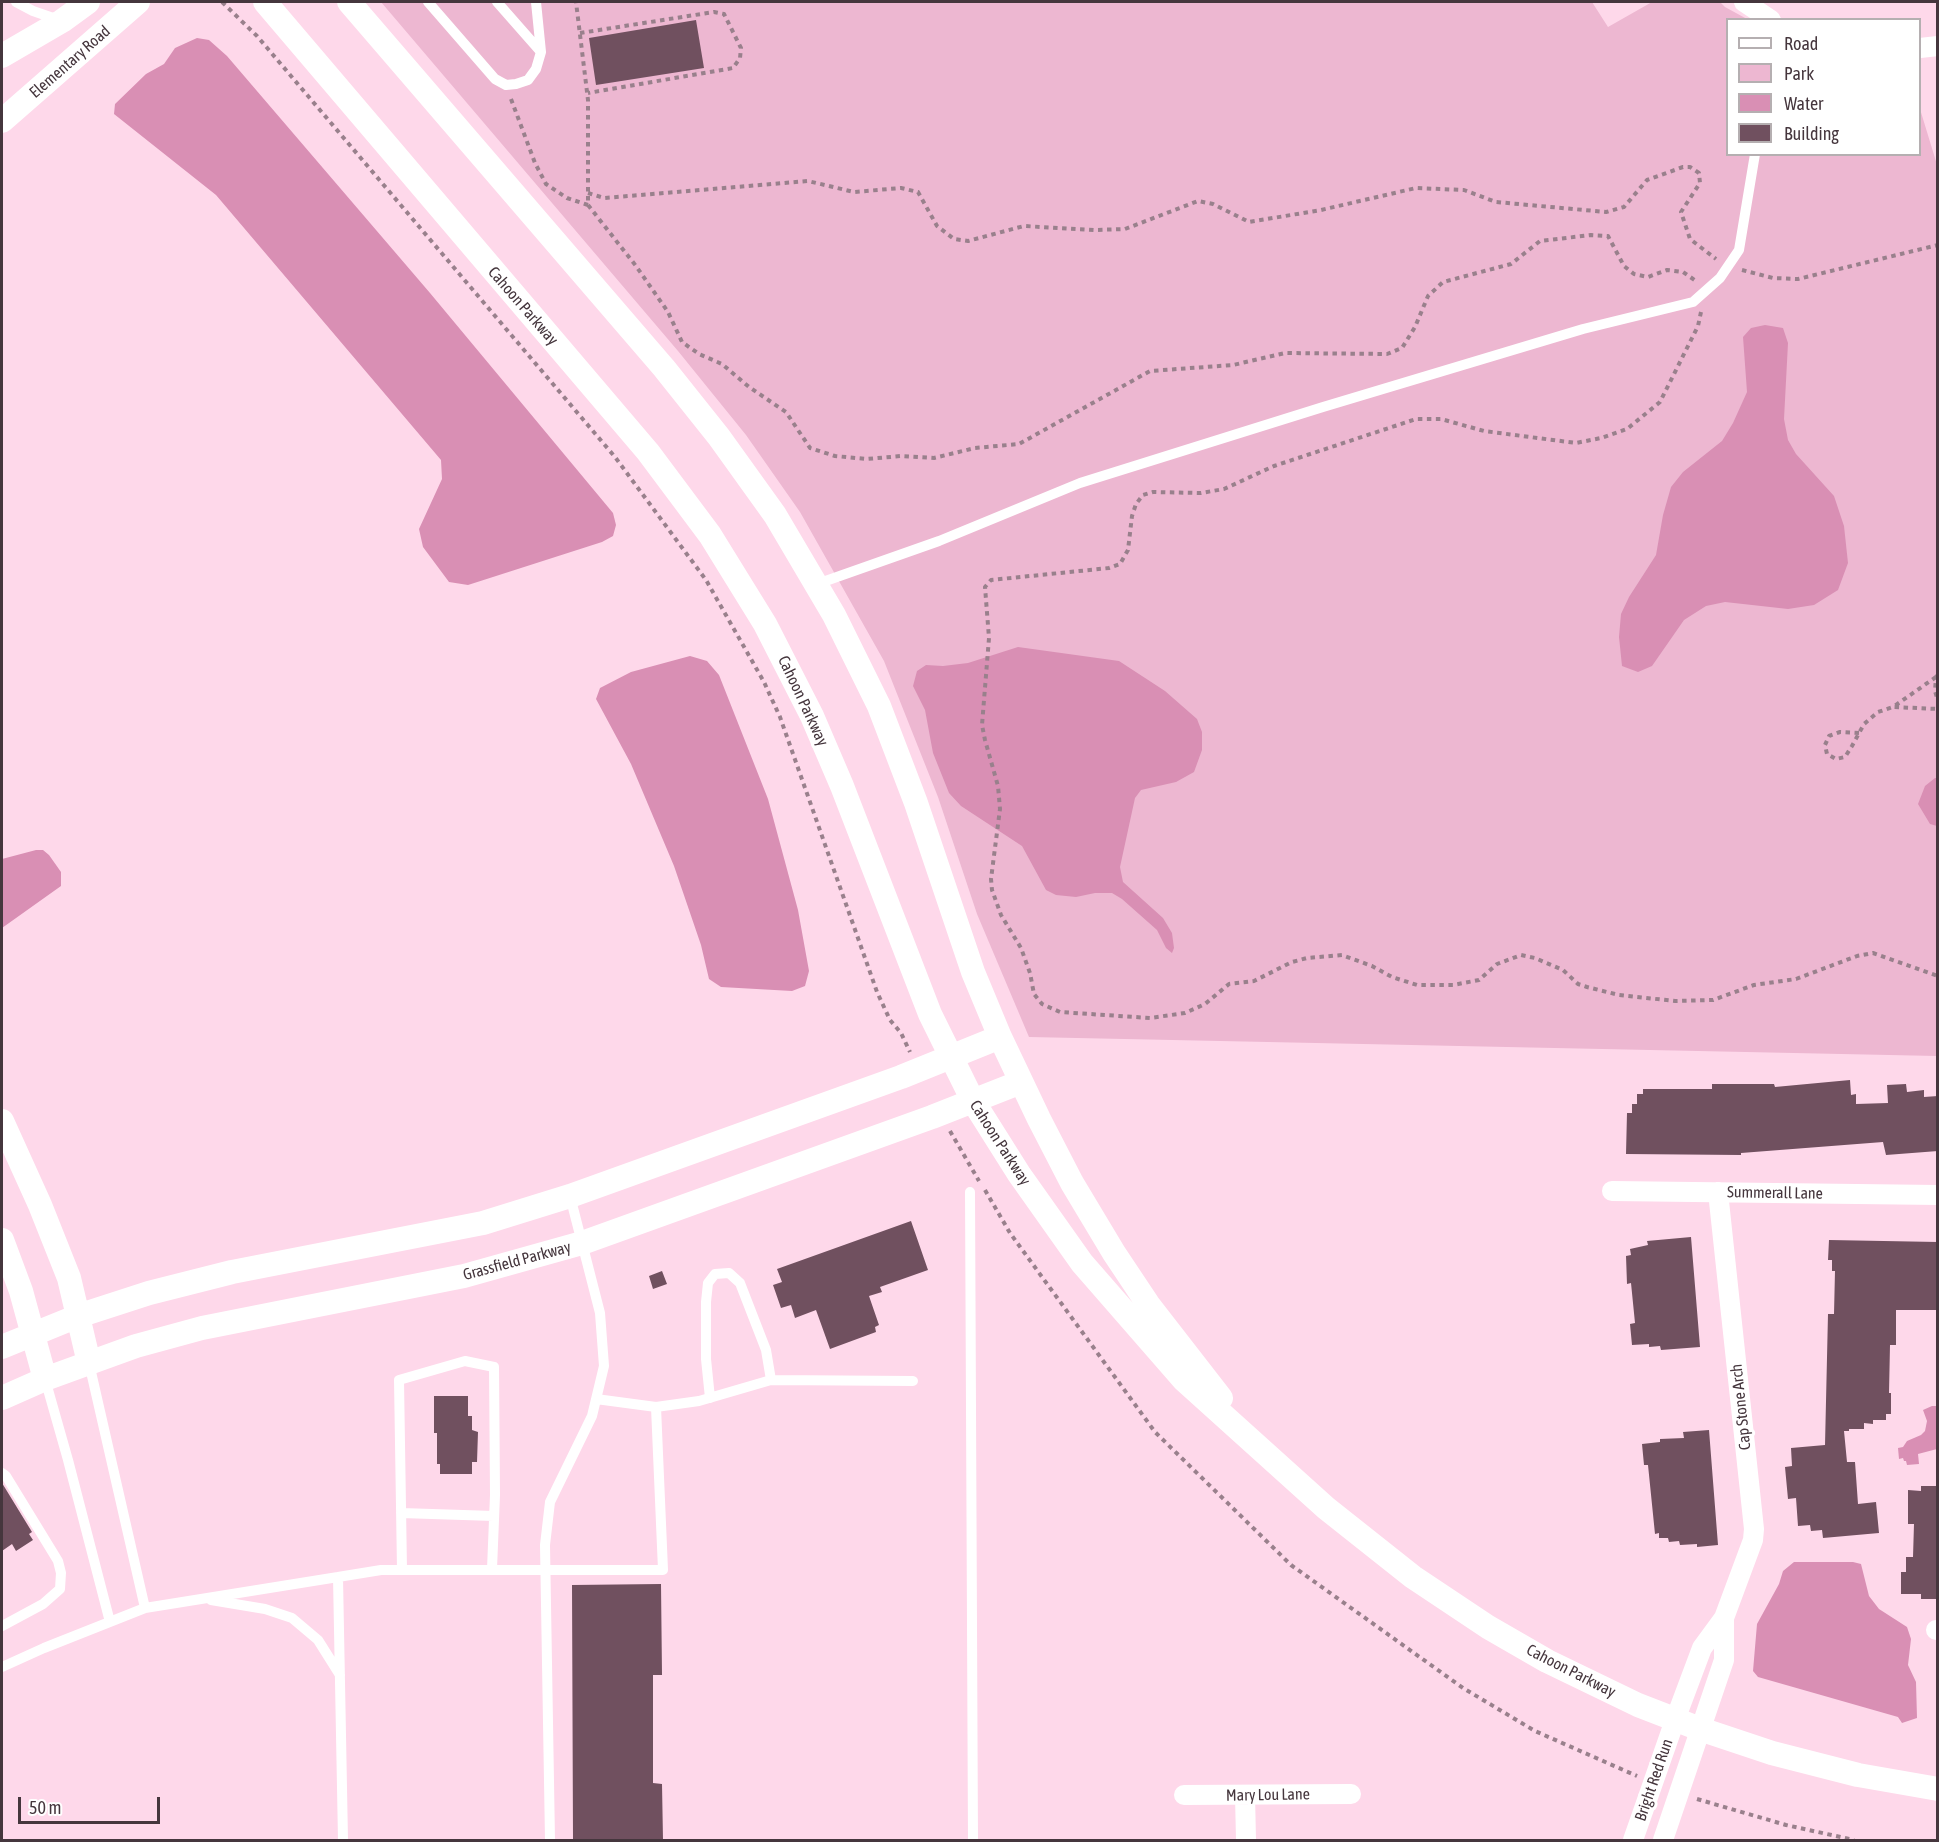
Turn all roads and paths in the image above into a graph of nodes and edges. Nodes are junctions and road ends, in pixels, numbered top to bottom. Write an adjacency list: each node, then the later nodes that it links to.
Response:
1 (16, 2): 13 (lane)
2 (88, 2): 13 (street, Elementary Road)
3 (138, 2): 21 (street, Elementary Road)
4 (222, 2): 35 (path)
5 (265, 2): 37 (street, Cahoon Parkway)
6 (349, 2): 28 (street, Cahoon Parkway)
7 (428, 2): 19 (lane)
8 (497, 2): 17 (lane)
9 (536, 2): 17 (lane)
10 (576, 2): 14 (path)
11 (1744, 2): 12 (street)
12 (1769, 18)
13 (62, 21): 18 (street, Elementary Road)
14 (580, 33): 20 (path); 20 (path)
15 (1938, 46): 16 (street)
16 (1921, 48)
17 (541, 52): 19 (lane)
18 (2, 56)
19 (506, 85): 24 (path)
20 (588, 93): 23 (path)
21 (2, 121)
22 (1755, 156): 26 (lane)
23 (588, 193): 24 (path); 26 (path)
24 (588, 205): 27 (path)
25 (1938, 245): 26 (path)
26 (1728, 267): 27 (lane)
27 (1700, 296): 28 (lane); 34 (path)
28 (817, 584): 36 (street, Cahoon Parkway)
29 (1937, 676): 30 (path); 31 (path)
30 (1938, 701)
31 (1893, 707): 32 (path); 33 (path)
32 (1938, 709)
33 (1859, 733): 33 (path)
34 (1938, 976)
35 (901, 1033)
36 (1000, 1037): 37 (street); 38 (street, Cahoon Parkway)
37 (950, 1058): 39 (street, Cahoon Parkway); 45 (street)
38 (1021, 1082): 39 (street, Grassfield Parkway); 59 (street, Cahoon Parkway)
39 (973, 1101): 47 (street, Grassfield Parkway); 59 (street, Cahoon Parkway)
40 (2, 1120): 48 (street)
41 (1612, 1191): 43 (street, Summerall Lane)
42 (970, 1192): 82 (lane)
43 (1718, 1192): 44 (street, Summerall Lane); 69 (street, Cap Stone Arch)
44 (1938, 1195)
45 (570, 1196): 47 (lane); 48 (street)
46 (2, 1240): 49 (street)
47 (582, 1243): 51 (street, Grassfield Parkway); 57 (lane)
48 (78, 1316): 49 (street); 51 (street)
49 (33, 1334): 50 (street); 52 (street)
50 (2, 1347)
51 (89, 1363): 52 (street, Grassfield Parkway); 68 (lane)
52 (45, 1379): 55 (street, Grassfield Parkway); 70 (lane)
53 (771, 1380): 54 (lane); 56 (lane); 56 (lane)
54 (913, 1381)
55 (2, 1398)
56 (710, 1398): 58 (lane)
57 (596, 1400): 58 (lane); 64 (lane)
58 (656, 1407): 64 (lane)
59 (1258, 1445): 74 (street, Cahoon Parkway)
60 (2, 1473): 71 (lane)
61 (401, 1513): 62 (lane); 62 (lane); 65 (lane)
62 (494, 1515): 63 (lane)
63 (492, 1569): 64 (lane); 65 (lane)
64 (546, 1569): 81 (lane)
65 (402, 1570): 66 (lane)
66 (338, 1577): 67 (lane); 73 (lane)
67 (203, 1599): 68 (lane); 73 (lane)
68 (145, 1608): 70 (lane)
69 (1724, 1618): 74 (street, Cap Stone Arch); 75 (street, Cap Stone Arch)
70 (110, 1622): 72 (lane)
71 (2, 1626)
72 (2, 1667)
73 (340, 1675): 80 (lane)
74 (1675, 1720): 75 (street, Cahoon Parkway); 84 (street, Bright Red Run)
75 (1700, 1729): 76 (street, Cahoon Parkway); 85 (street, Bright Red Run)
76 (1938, 1789)
77 (1351, 1794): 79 (street, Mary Lou Lane)
78 (1184, 1795): 79 (street, Mary Lou Lane)
79 (1245, 1795): 83 (street)
80 (343, 1840)
81 (550, 1840)
82 (973, 1840)
83 (1246, 1840)
84 (1633, 1840)
85 (1663, 1840)

